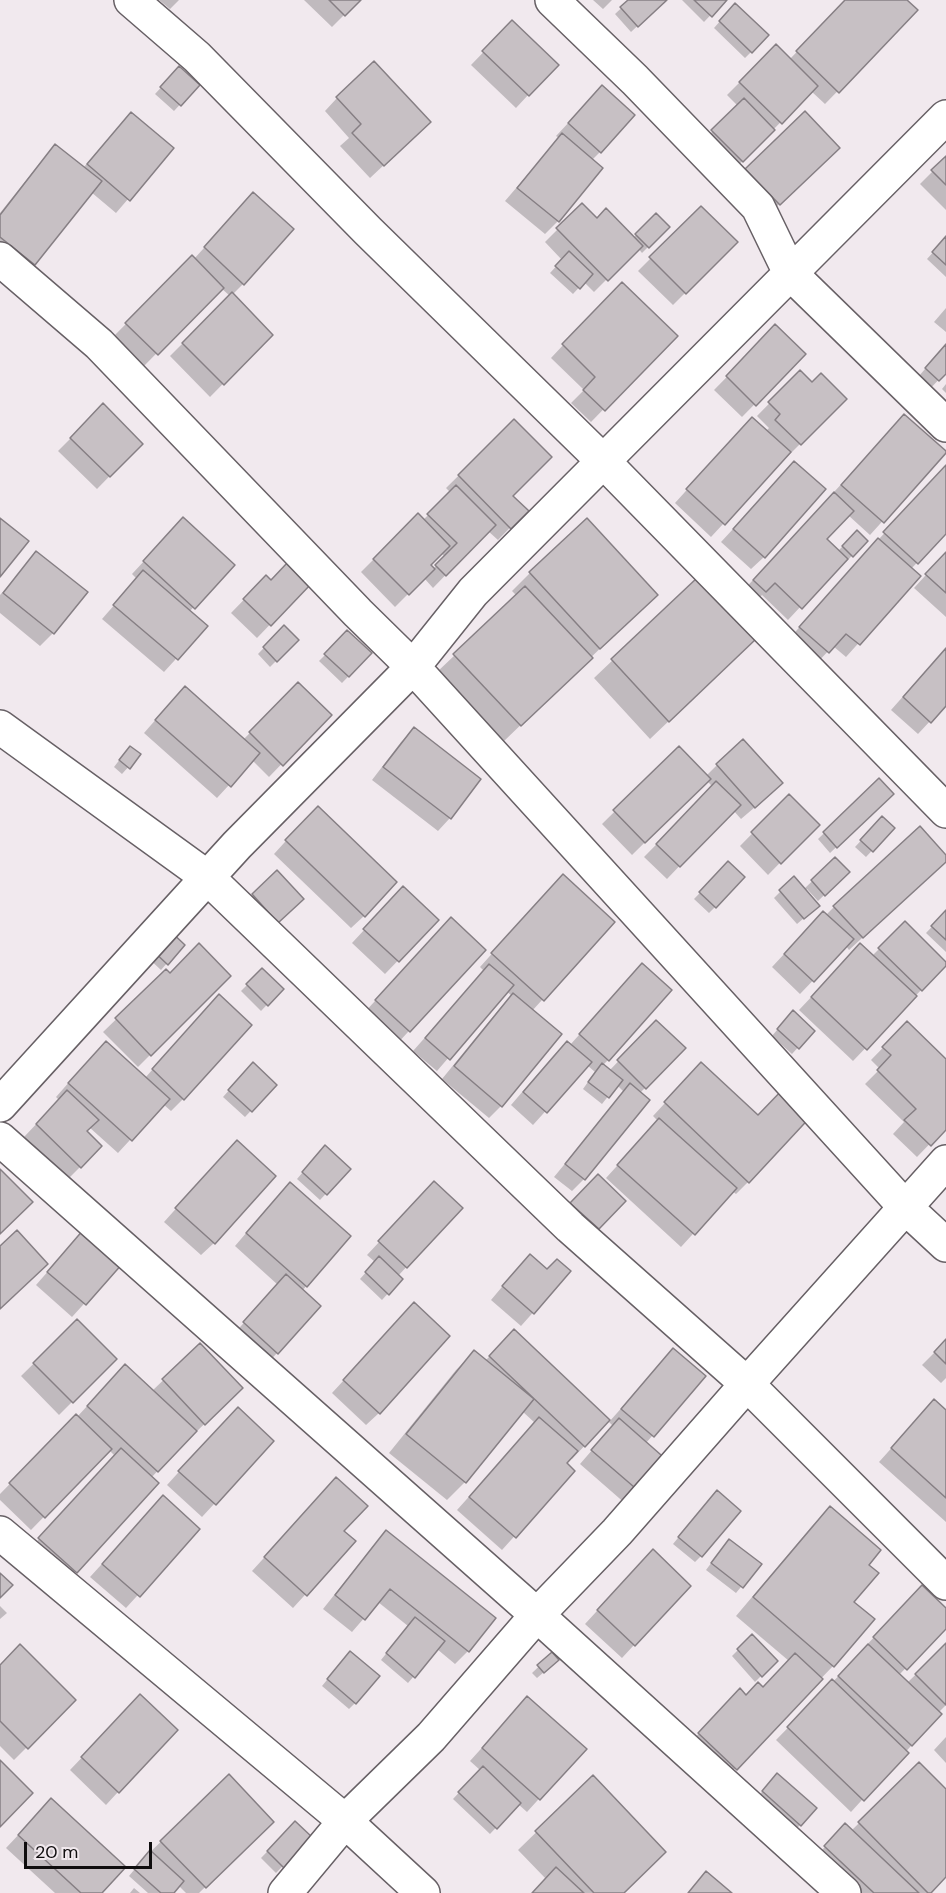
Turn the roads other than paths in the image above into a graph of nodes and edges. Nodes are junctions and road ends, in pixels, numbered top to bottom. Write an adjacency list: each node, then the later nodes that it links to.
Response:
1 (131, 0): 7 (street)
2 (552, 0): 5 (street)
3 (946, 117): 5 (street)
4 (0, 259): 8 (street)
5 (790, 273): 6 (street); 7 (street)
6 (946, 425)
7 (603, 461): 8 (street); 10 (street)
8 (413, 667): 11 (street); 15 (street)
9 (0, 727): 11 (street)
10 (946, 811)
11 (207, 877): 12 (street); 17 (street)
12 (0, 1106)
13 (0, 1139): 20 (street)
14 (946, 1162): 15 (street)
15 (905, 1207): 16 (street); 17 (street)
16 (946, 1245)
17 (747, 1383): 19 (street); 20 (street)
18 (0, 1533): 21 (street)
19 (946, 1583)
20 (537, 1615): 21 (street); 24 (street)
21 (345, 1821): 22 (street); 23 (street)
22 (285, 1893)
23 (423, 1893)
24 (844, 1893)

